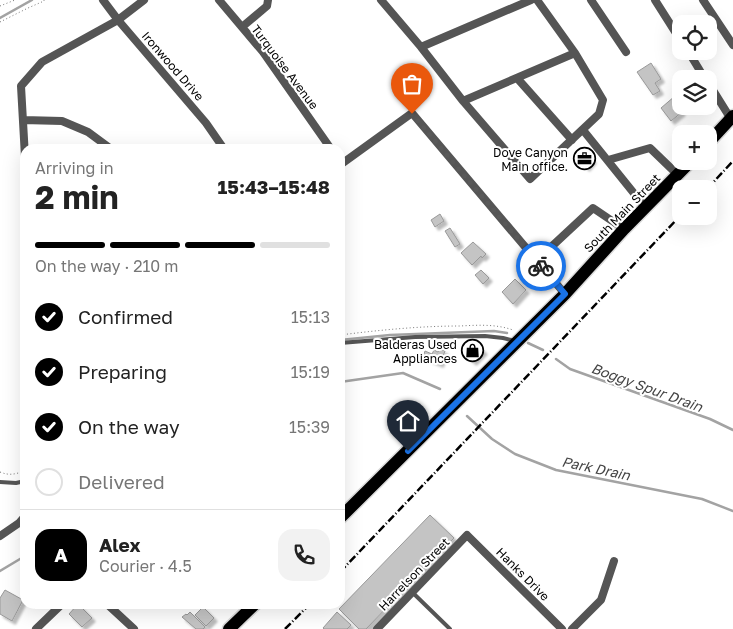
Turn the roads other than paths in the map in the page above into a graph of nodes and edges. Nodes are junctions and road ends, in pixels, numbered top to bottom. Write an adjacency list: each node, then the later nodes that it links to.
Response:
1 (103, 0): 11 (street, Ironwood Drive)
2 (144, 0): 11 (street)
3 (219, 0): 12 (street, Turquoise Avenue)
4 (268, 0): 12 (street)
5 (381, 0): 15 (street)
6 (532, 0): 15 (street)
7 (538, 0): 17 (street)
8 (591, 0): 16 (street)
9 (655, 0): 13 (street)
10 (703, 0): 14 (street)
11 (118, 20): 22 (street); 28 (street, Ironwood Drive)
12 (242, 27): 29 (street, Turquoise Avenue)
13 (672, 27)
14 (733, 45)
15 (421, 46): 20 (street)
16 (626, 52)
17 (575, 53): 18 (street); 23 (street)
18 (517, 78): 20 (street); 25 (street)
19 (717, 95): 21 (street)
20 (463, 101): 25 (street)
21 (732, 117): 24 (main road)
22 (23, 120): 26 (street); 27 (street)
23 (583, 130): 25 (street); 31 (street)
24 (717, 133)
25 (572, 140)
26 (24, 144)
27 (104, 144)
28 (221, 144)
29 (328, 144)
30 (345, 160): 37 (street)
31 (608, 160): 33 (street); 34 (street)
32 (682, 170): 33 (main road, South Main Street)
33 (678, 175): 34 (main road, South Main Street)
34 (645, 207): 35 (main road, South Main Street)
35 (624, 229): 36 (street); 37 (main road, South Main Street)
36 (550, 248)
37 (565, 294): 38 (main road, South Main Street)
38 (521, 338): 39 (lane); 42 (main road, South Main Street)
39 (345, 343)
40 (0, 482): 41 (lane)
41 (20, 482)
42 (345, 513)
43 (20, 521): 45 (street)
44 (467, 535): 47 (street, Harrelson Street); 56 (street, Hanks Drive)
45 (0, 536)
46 (614, 561): 57 (street)
47 (412, 592): 54 (street, Harrelson Street); 55 (lane)
48 (57, 609): 52 (street)
49 (112, 609): 51 (street)
50 (249, 609): 53 (main road)
51 (131, 628)
52 (36, 629)
53 (229, 629)
54 (377, 629)
55 (450, 629)
56 (562, 629)
57 (572, 629)

